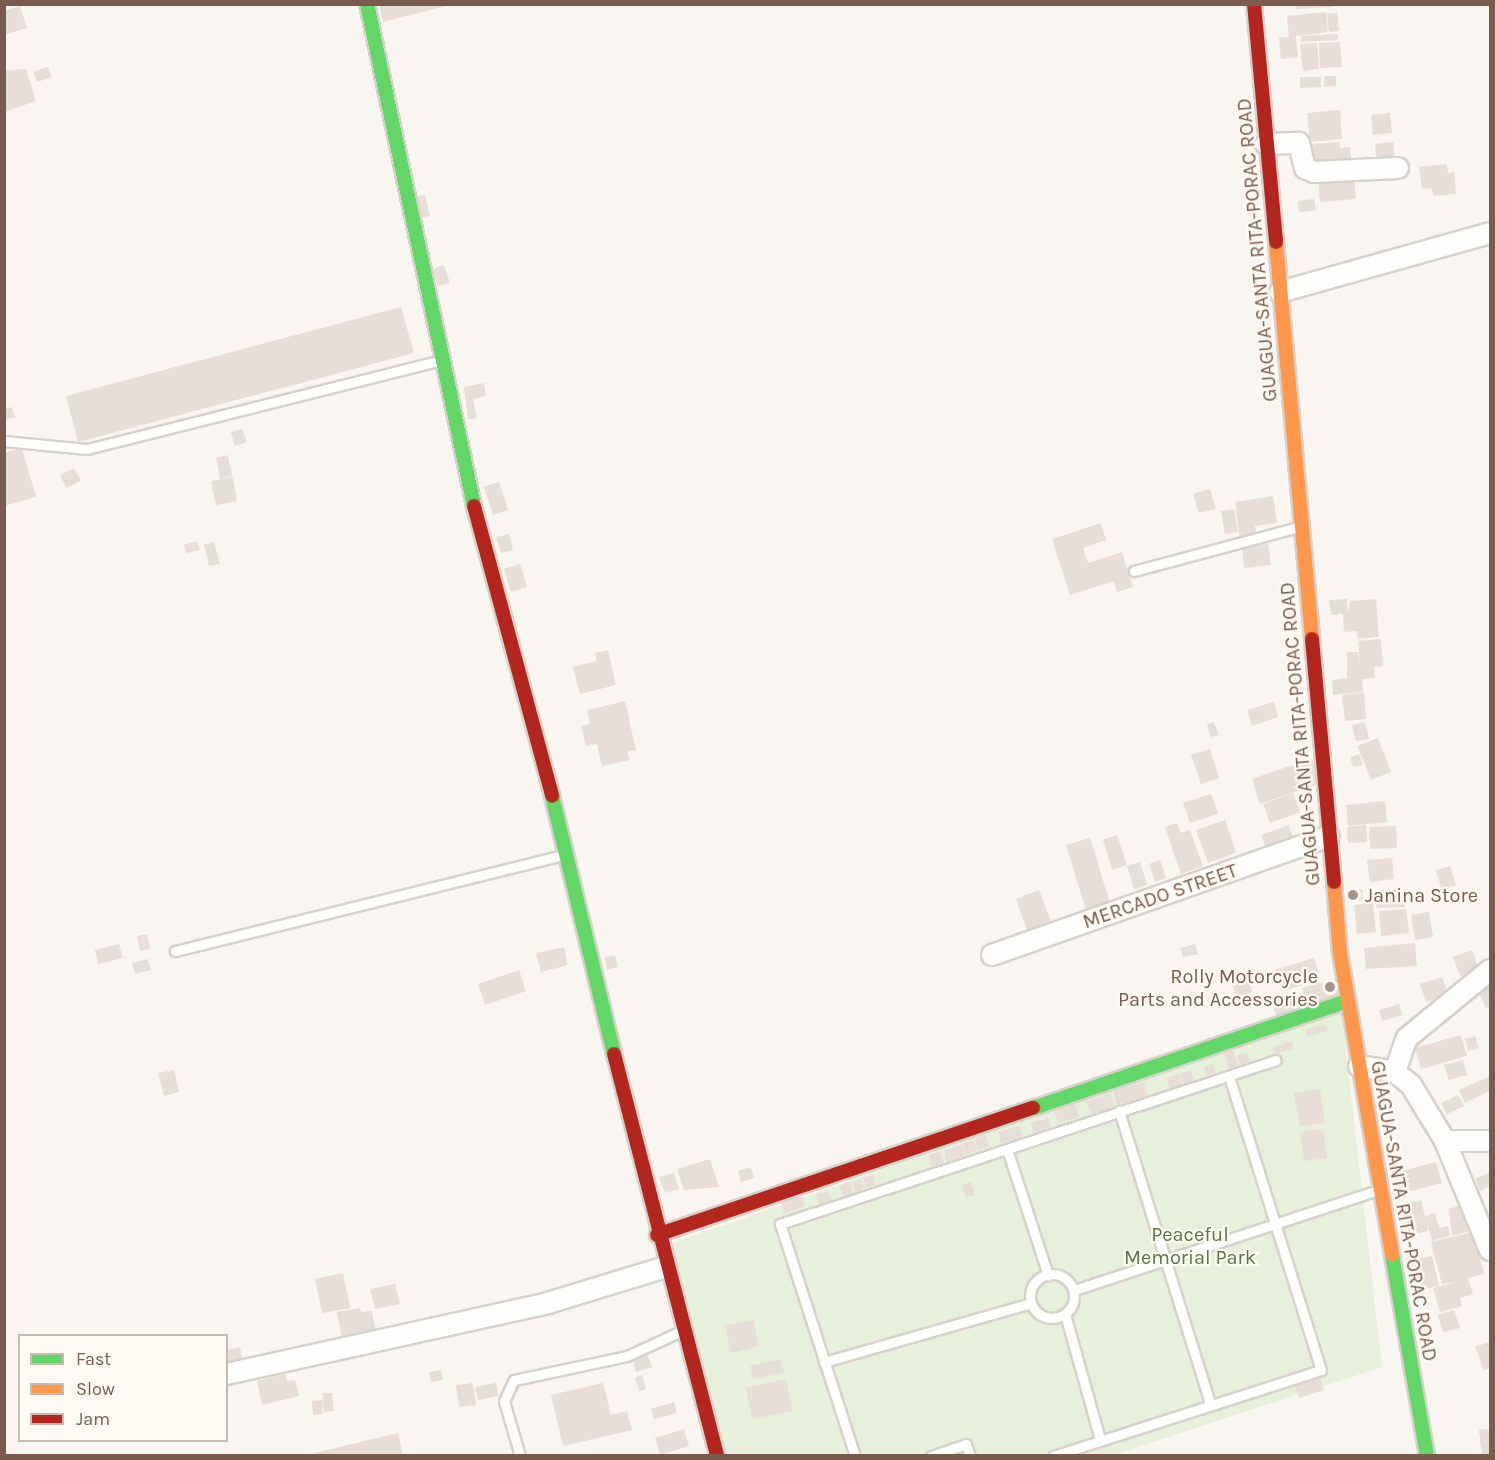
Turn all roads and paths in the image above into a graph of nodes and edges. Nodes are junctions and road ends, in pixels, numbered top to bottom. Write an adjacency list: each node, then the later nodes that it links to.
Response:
1 (367, 4): 7 (street)
2 (1254, 4): 3 (street, GUAGUA-SANTA RITA-PORAC ROAD)
3 (1266, 144): 4 (street); 6 (street, GUAGUA-SANTA RITA-PORAC ROAD)
4 (1398, 168)
5 (1491, 233): 6 (street)
6 (1280, 292): 9 (street, GUAGUA-SANTA RITA-PORAC ROAD)
7 (440, 360): 8 (lane); 12 (street)
8 (4, 441)
9 (1301, 526): 10 (lane); 11 (street, GUAGUA-SANTA RITA-PORAC ROAD)
10 (1134, 572)
11 (1329, 836): 14 (street, MERCADO STREET); 16 (street, GUAGUA-SANTA RITA-PORAC ROAD)
12 (564, 855): 13 (lane); 27 (street)
13 (175, 951)
14 (992, 955)
15 (1491, 970): 19 (street)
16 (1348, 1001): 18 (street, GUAGUA-SANTA RITA-PORAC ROAD); 27 (street)
17 (1276, 1060): 20 (lane)
18 (1359, 1066): 19 (street); 25 (street, GUAGUA-SANTA RITA-PORAC ROAD)
19 (1395, 1072): 22 (street)
20 (1229, 1077): 21 (lane); 26 (lane)
21 (1119, 1111): 24 (lane); 29 (lane)
22 (1445, 1141): 23 (street); 28 (street)
23 (1491, 1142)
24 (1007, 1149): 31 (lane); 36 (lane)
25 (1381, 1190): 26 (lane); 46 (street, GUAGUA-SANTA RITA-PORAC ROAD)
26 (1278, 1223): 29 (lane); 38 (lane)
27 (657, 1235): 30 (street)
28 (1491, 1250)
29 (1167, 1259): 32 (lane); 38 (lane)
30 (666, 1267): 35 (street); 37 (street)
31 (1048, 1275): 32 (lane); 33 (lane)
32 (1074, 1290): 34 (lane)
33 (1031, 1303): 34 (lane); 36 (lane)
34 (1065, 1314): 39 (lane)
35 (686, 1329): 40 (lane); 41 (street)
36 (824, 1362): 42 (lane)
37 (228, 1374)
38 (1210, 1404): 39 (lane)
39 (1100, 1439): 45 (lane)
40 (520, 1455)
41 (717, 1455)
42 (855, 1455)
43 (931, 1455): 44 (lane)
44 (970, 1455)
45 (1053, 1455)
46 (1427, 1455)

